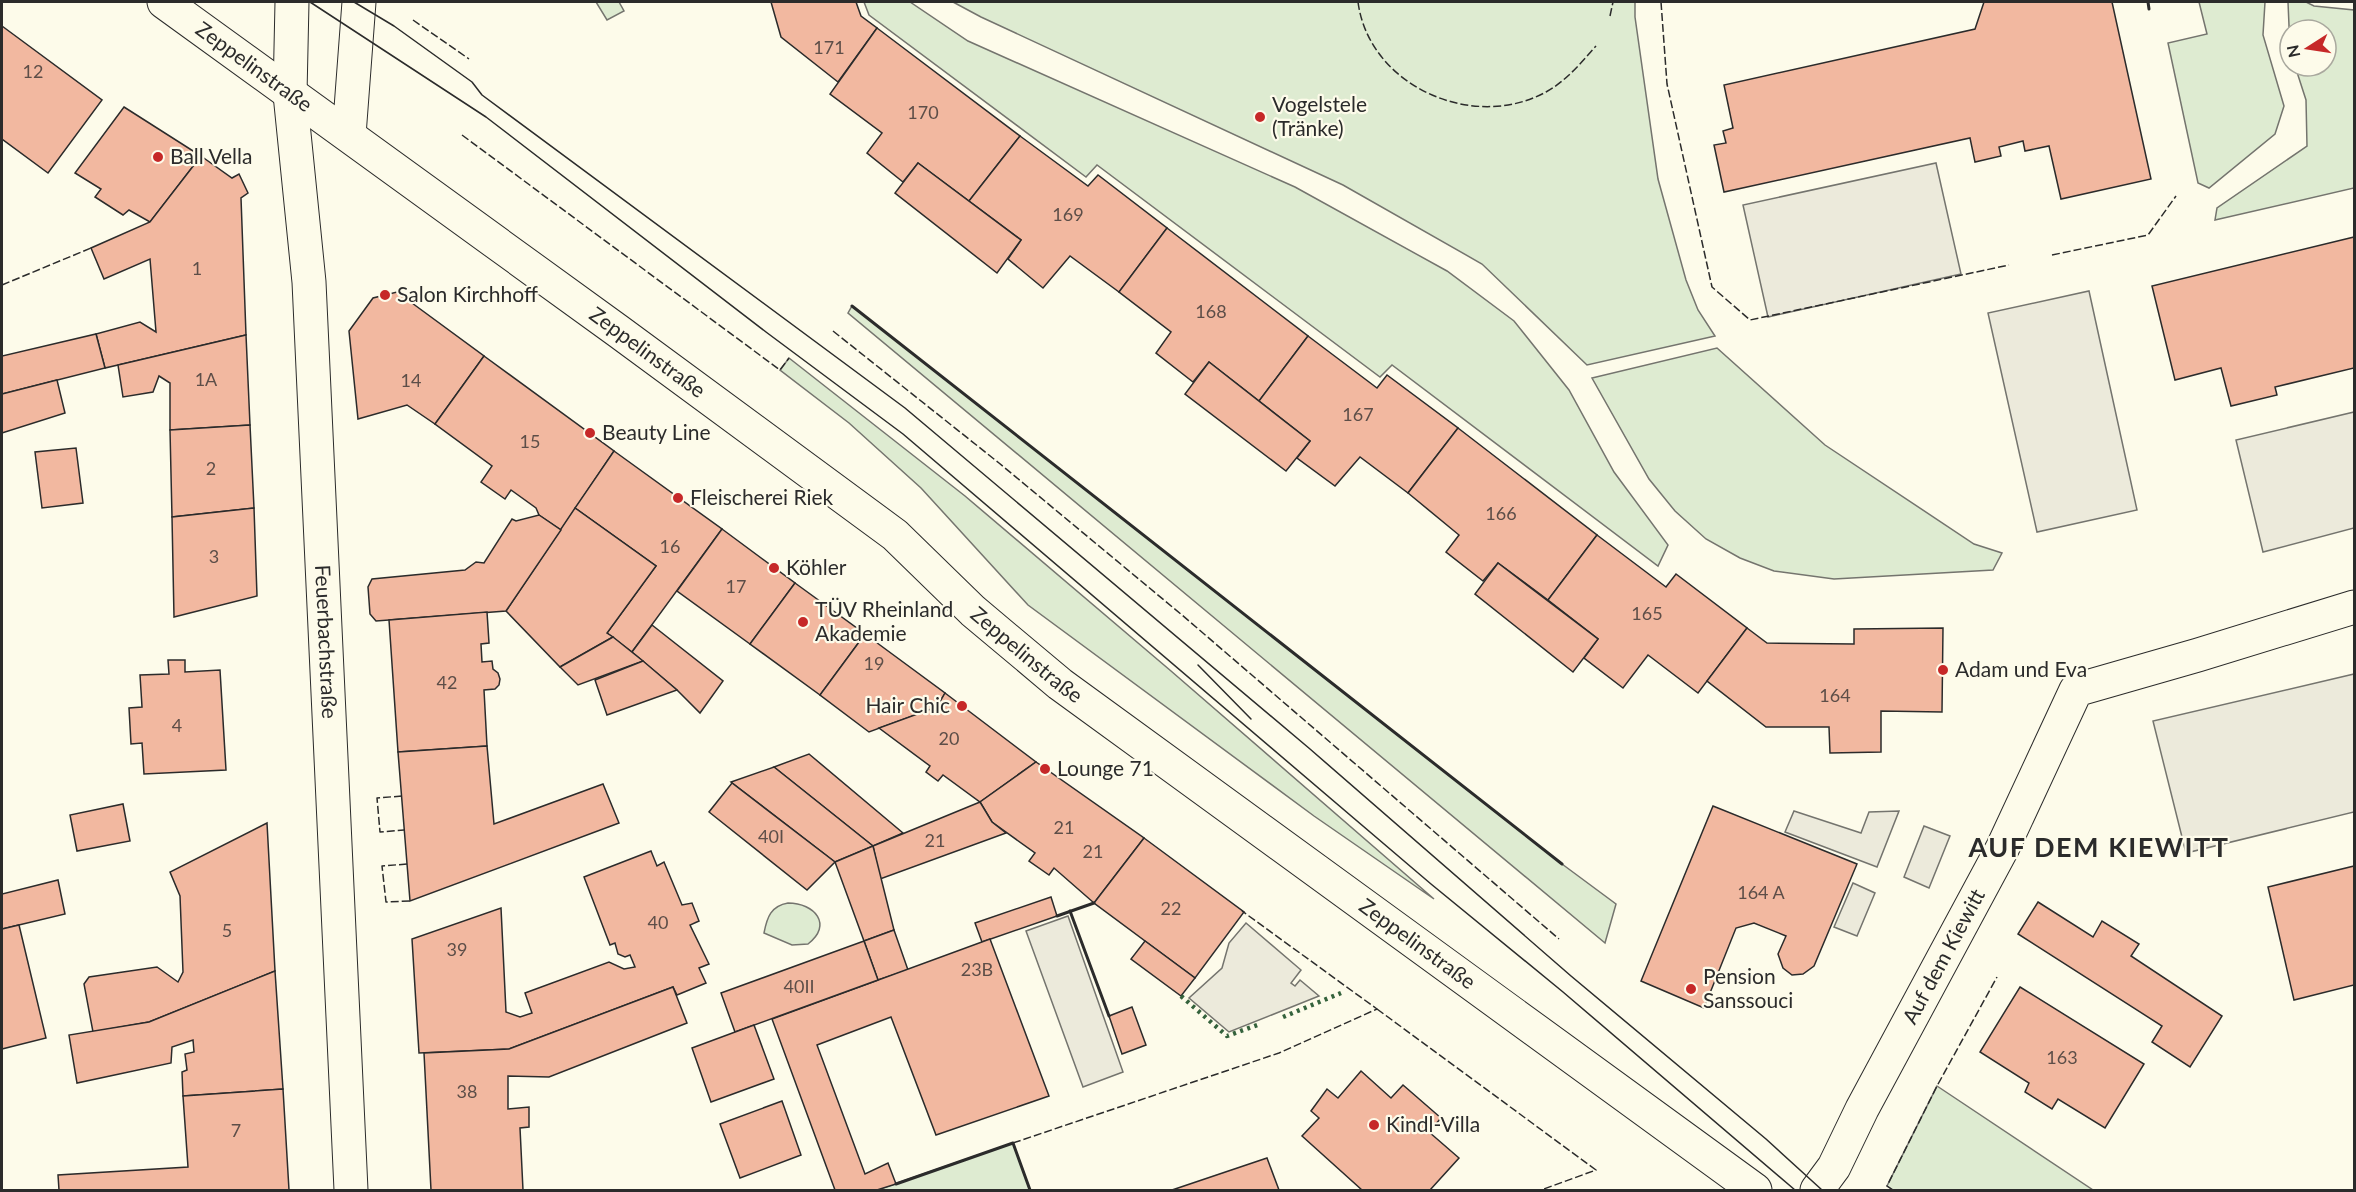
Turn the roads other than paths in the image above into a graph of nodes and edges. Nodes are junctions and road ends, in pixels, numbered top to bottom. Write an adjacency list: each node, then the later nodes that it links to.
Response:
1 (164, 2): 4 (main road, Zeppelinstraße)
2 (292, 2): 4 (main road, Feuerbachstraße)
3 (359, 2): 5 (main road)
4 (290, 94): 5 (main road, Zeppelinstraße); 7 (main road, Feuerbachstraße)
5 (349, 135): 8 (main road, Zeppelinstraße)
6 (2355, 607): 9 (main road, Auf dem Kiewitt)
7 (351, 1191)
8 (1755, 1191)
9 (1818, 1191)

